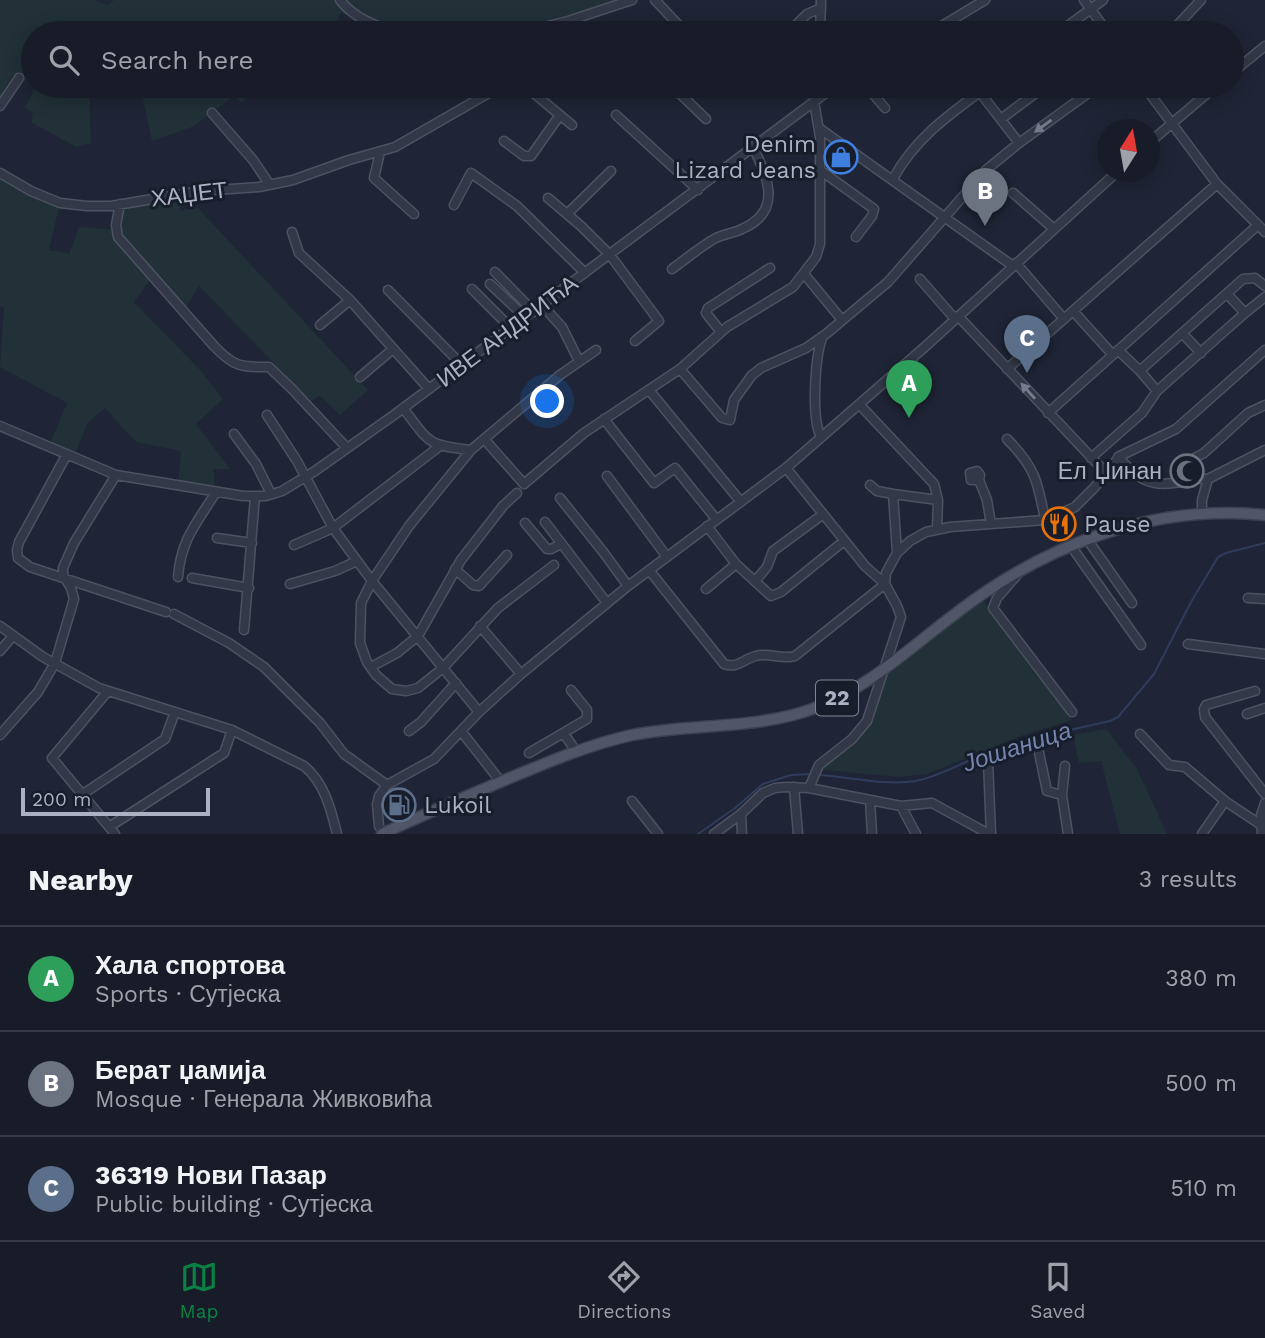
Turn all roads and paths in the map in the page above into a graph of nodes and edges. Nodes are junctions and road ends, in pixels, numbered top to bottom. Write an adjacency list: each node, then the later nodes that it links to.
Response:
1 (340, 0): 10 (street)
2 (632, 0): 11 (street)
3 (655, 0): 12 (street)
4 (985, 0): 14 (street)
5 (1084, 0): 9 (street)
6 (1103, 0): 9 (street)
7 (1200, 0): 17 (street)
8 (821, 4): 13 (street)
9 (1091, 9): 15 (street); 16 (street)
10 (365, 21)
11 (585, 21)
12 (675, 21)
13 (800, 21)
14 (950, 21)
15 (1074, 21)
16 (1100, 21)
17 (1181, 21)
18 (1265, 46): 19 (street)
19 (1244, 63)
20 (19, 78): 34 (street)
21 (482, 98): 48 (street, ХАЏЕТ)
22 (539, 98): 37 (street)
23 (684, 98): 39 (street)
24 (815, 98): 33 (street)
25 (818, 98): 33 (street, ИВЕ АНДРИЋА)
26 (876, 98): 35 (street)
27 (967, 98): 52 (street)
28 (984, 98): 40 (street)
29 (1029, 98): 40 (street)
30 (1081, 98): 46 (street, one-way to 46)
31 (1153, 98): 41 (street)
32 (1201, 98): 41 (street)
33 (814, 101): 43 (street); 47 (street, ИВЕ АНДРИЋА)
34 (0, 106)
35 (885, 108)
36 (212, 113): 55 (street)
37 (560, 115): 42 (street); 45 (street)
38 (616, 115): 56 (street)
39 (706, 119)
40 (1001, 119): 46 (street)
41 (1171, 123): 44 (street); 54 (street)
42 (572, 125)
43 (819, 128): 49 (street); 52 (street)
44 (1160, 133)
45 (504, 141)
46 (1019, 143): 63 (street)
47 (753, 147): 56 (street, ИВЕ АНДРИЋА); 72 (street)
48 (380, 152): 55 (street, ХАЏЕТ); 61 (street)
49 (820, 170): 68 (street); 75 (street)
50 (611, 171): 62 (street)
51 (0, 173): 59 (street, ХАЏЕТ)
52 (893, 179): 63 (street)
53 (1106, 182): 65 (street)
54 (1217, 184): 64 (street); 85 (street)
55 (270, 185): 59 (street, ХАЏЕТ)
56 (698, 190): 69 (street, ИВЕ АНДРИЋА)
57 (1013, 193): 65 (street)
58 (548, 198): 62 (street)
59 (120, 204): 124 (street)
60 (454, 205): 74 (street, ИВЕ АНДРИЋА)
61 (414, 214)
62 (568, 214): 69 (street)
63 (946, 218): 70 (street); 91 (street)
64 (1258, 225): 67 (street); 101 (street)
65 (1054, 229): 70 (street)
66 (292, 232): 83 (street, ИВЕ АНДРИЋА)
67 (1265, 232)
68 (856, 237)
69 (610, 255): 74 (street, ИВЕ АНДРИЋА); 97 (street)
70 (1014, 264): 89 (street); 90 (street)
71 (769, 268): 94 (street)
72 (672, 270)
73 (495, 272): 86 (street)
74 (585, 274): 84 (street, ИВЕ АНДРИЋА)
75 (804, 275): 91 (street); 94 (street)
76 (920, 279): 89 (street)
77 (490, 284): 88 (street)
78 (1265, 286): 81 (street)
79 (472, 289): 93 (street)
80 (388, 290): 104 (street)
81 (1227, 294): 87 (street); 95 (street)
82 (1265, 297): 87 (street)
83 (350, 300): 92 (street); 98 (street, ИВЕ АНДРИЋА)
84 (542, 304): 86 (street, ИВЕ АНДРИЋА); 103 (street)
85 (1073, 311): 90 (street); 101 (street)
86 (534, 312): 88 (street, ИВЕ АНДРИЋА)
87 (1245, 313): 102 (street)
88 (525, 317): 93 (street, ИВЕ АНДРИЋА)
89 (957, 318): 106 (street); 112 (street)
90 (1065, 319): 106 (street)
91 (842, 320): 96 (street)
92 (320, 325)
93 (511, 328): 104 (street, ИВЕ АНДРИЋА)
94 (721, 332): 105 (street)
95 (1182, 333): 102 (street); 107 (street)
96 (822, 338): 105 (street); 120 (street)
97 (635, 341)
98 (393, 349): 108 (street); 109 (street, ИВЕ АНДРИЋА)
99 (596, 350): 103 (street)
100 (1265, 350): 128 (street)
101 (1115, 353): 107 (street); 115 (street)
102 (1201, 353): 111 (street)
103 (579, 361): 122 (street)
104 (461, 365): 109 (street, ИВЕ АНДРИЋА)
105 (680, 369): 110 (street)
106 (1007, 369): 115 (street, one-way to 106)
107 (1140, 371): 111 (street)
108 (360, 377)
109 (429, 389): 114 (street, ИВЕ АНДРИЋА)
110 (649, 390): 117 (street); 146 (street)
111 (1157, 391): 129 (street)
112 (859, 404): 120 (street); 145 (street)
113 (1265, 405): 130 (street)
114 (403, 408): 123 (street); 124 (street, ИВЕ АНДРИЋА)
115 (1048, 413): 129 (street)
116 (267, 415): 135 (street)
117 (604, 419): 122 (street); 150 (street)
118 (0, 426): 127 (street, ИВЕ АНДРИЋА)
119 (234, 434): 141 (street)
120 (821, 437): 131 (street)
121 (1007, 439): 151 (street)
122 (485, 440): 125 (street)
123 (440, 446): 125 (street); 156 (street)
124 (346, 448): 135 (street, ИВЕ АНДРИЋА)
125 (471, 450): 177 (street)
126 (1265, 450): 136 (street)
127 (67, 454): 133 (street, ИВЕ АНДРИЋА); 175 (street)
128 (1118, 457): 132 (street); 136 (street)
129 (1091, 458): 132 (street)
130 (1183, 464)
131 (786, 468): 146 (street); 148 (street)
132 (1106, 473): 151 (street)
133 (117, 475): 139 (street, ИВЕ АНДРИЋА); 175 (street)
134 (607, 476): 167 (street)
135 (306, 478): 141 (street, ИВЕ АНДРИЋА); 156 (street)
136 (1208, 479): 147 (street)
137 (979, 480): 154 (street)
138 (870, 485): 142 (street)
139 (216, 492): 143 (street, ИВЕ АНДРИЋА); 174 (street)
140 (517, 493): 172 (street)
141 (271, 494): 143 (street, ИВЕ АНДРИЋА)
142 (893, 494): 145 (street); 165 (street)
143 (255, 496): 161 (street)
144 (560, 498): 181 (street)
145 (938, 500): 157 (street)
146 (741, 502): 150 (street)
147 (1202, 514): 149 (main road, 22); 159 (main road, 22)
148 (822, 515): 160 (street); 178 (street)
149 (1265, 515)
150 (716, 519): 155 (street)
151 (1045, 520): 154 (street)
152 (545, 522): 162 (street)
153 (525, 523): 162 (street)
154 (991, 524): 157 (street)
155 (707, 526): 167 (street); 169 (street)
156 (333, 528): 163 (street); 168 (street)
157 (937, 529): 165 (street)
158 (217, 538): 161 (street)
159 (1087, 538): 164 (main road, 22); 187 (street)
160 (844, 541): 178 (street); 180 (street)
161 (251, 543): 182 (street)
162 (561, 544): 186 (street)
163 (294, 545)
164 (1071, 546): 171 (main road, 22); 194 (street)
165 (897, 553): 180 (street)
166 (508, 555): 172 (street)
167 (667, 557): 173 (street)
168 (357, 561): 177 (street); 179 (street)
169 (736, 564): 178 (street); 183 (street)
170 (554, 565): 189 (street)
171 (1025, 567): 200 (main road, 22); 209 (street)
172 (455, 569): 191 (street)
173 (649, 570): 180 (street); 181 (street)
174 (178, 577)
175 (64, 578): 197 (street); 223 (street)
176 (192, 578): 182 (street)
177 (372, 581): 191 (street); 198 (street)
178 (755, 581)
179 (290, 583)
180 (885, 584): 200 (street)
181 (628, 586): 186 (street)
182 (249, 588): 190 (street)
183 (706, 589)
184 (1248, 598): 185 (street)
185 (1265, 599)
186 (607, 603): 201 (street)
187 (1132, 603)
188 (0, 626): 192 (street)
189 (480, 626): 199 (street); 201 (street)
190 (244, 630)
191 (418, 636): 198 (street); 199 (street)
192 (12, 637): 195 (street); 197 (street)
193 (1188, 644): 196 (street)
194 (1141, 645)
195 (0, 651)
196 (1265, 653)
197 (55, 663): 204 (street); 216 (street)
198 (371, 667): 199 (street)
199 (443, 668): 202 (street)
200 (885, 668): 218 (main road, 22); 224 (street)
201 (521, 674): 208 (street)
202 (456, 683): 208 (street); 212 (street)
203 (571, 690): 214 (street)
204 (108, 691): 207 (street); 226 (street)
205 (1255, 691): 227 (street)
206 (1265, 708): 210 (street)
207 (175, 712): 211 (street); 226 (street)
208 (479, 712): 213 (street)
209 (1072, 712)
210 (1247, 714)
211 (232, 730): 236 (street); 238 (street)
212 (409, 731)
213 (461, 731): 222 (street); 223 (street)
214 (564, 734): 218 (street); 219 (street)
215 (1140, 734): 231 (street)
216 (0, 735)
217 (1038, 748): 228 (street)
218 (576, 751): 222 (main road, 22)
219 (528, 753)
220 (988, 761): 245 (street)
221 (1065, 766): 228 (street)
222 (502, 782): 239 (main road, 22)
223 (387, 785): 239 (street)
224 (810, 785): 225 (street); 229 (street)
225 (794, 787): 234 (street); 242 (street)
226 (83, 793): 236 (street)
227 (1265, 794)
228 (1062, 795): 246 (street)
229 (870, 800): 233 (street); 243 (street)
230 (632, 801): 240 (street)
231 (1225, 801): 235 (street); 247 (street)
232 (1265, 803): 235 (street)
233 (901, 806): 244 (street); 245 (street)
234 (741, 814): 237 (street); 241 (street)
235 (1262, 830)
236 (112, 831)
237 (743, 833)
238 (337, 834)
239 (382, 834)
240 (658, 834)
241 (714, 834)
242 (798, 834)
243 (872, 834)
244 (916, 834)
245 (990, 834)
246 (1068, 834)
247 (1202, 834)

